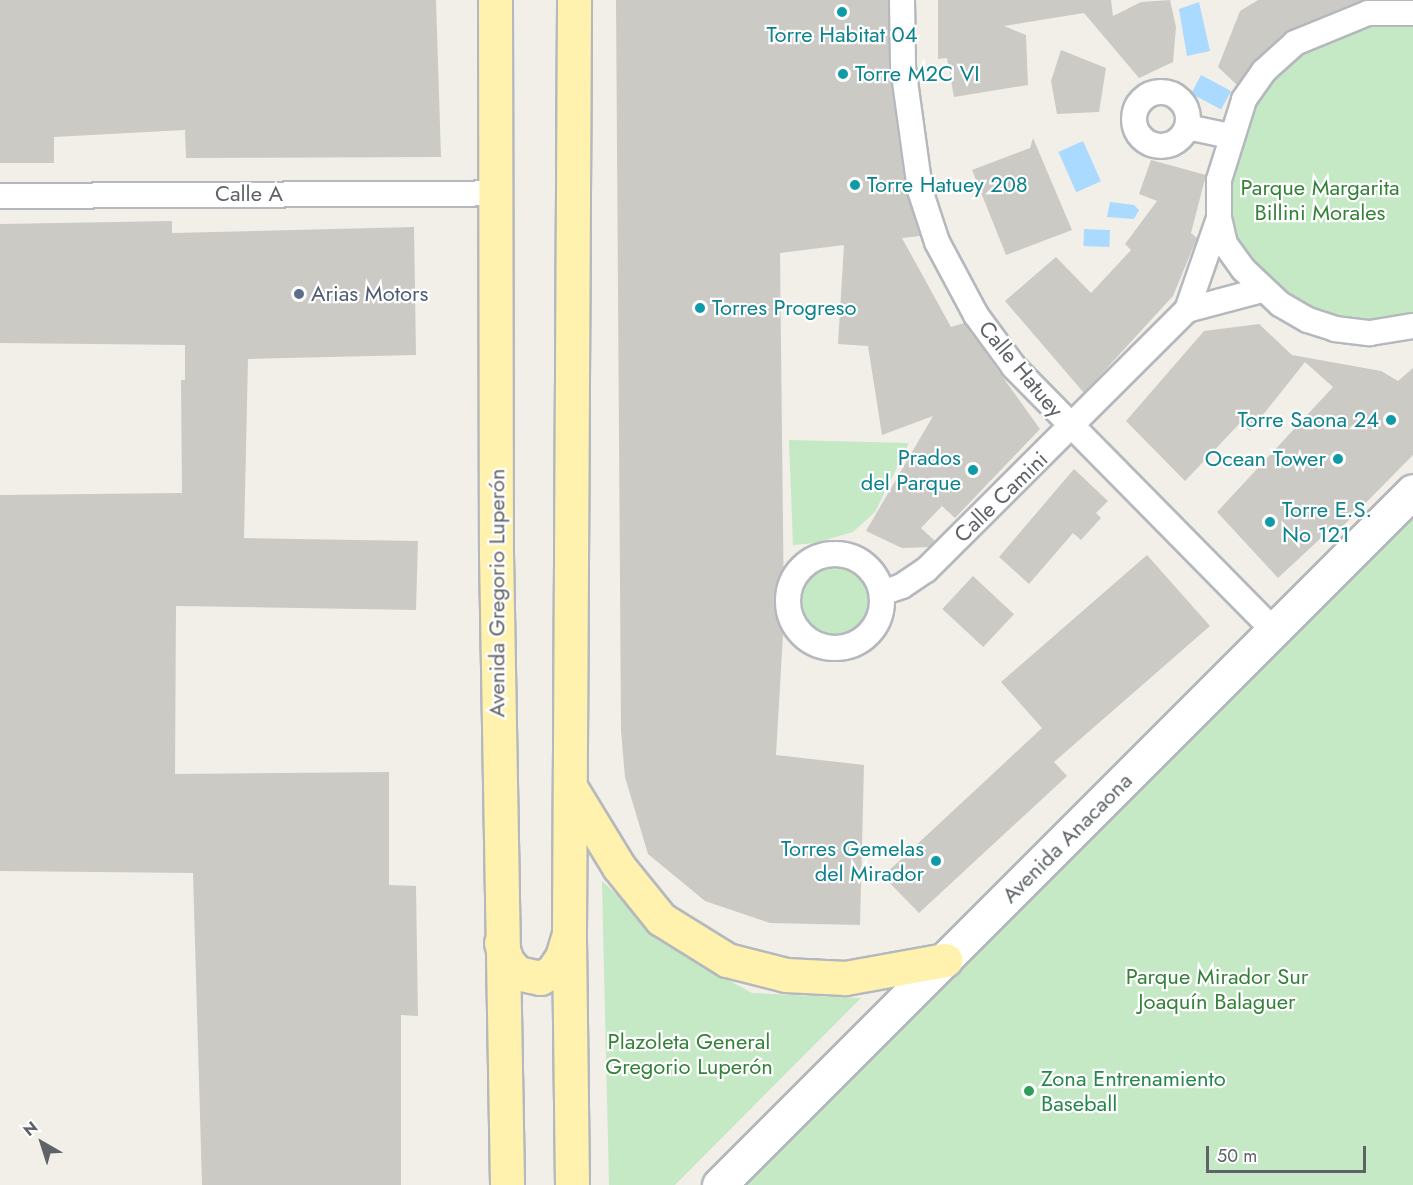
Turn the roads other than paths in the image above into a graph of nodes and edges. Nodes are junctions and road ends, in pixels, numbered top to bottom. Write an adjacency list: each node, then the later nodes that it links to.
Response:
1 (495, 0): 7 (main road, Avenida Gregorio Luperón)
2 (574, 0): 17 (main road)
3 (902, 0): 13 (street, Calle Hatuey)
4 (1413, 13): 6 (street)
5 (1187, 126): 6 (street)
6 (1230, 136): 9 (street)
7 (497, 193): 8 (street, Calle A); 19 (main road, Avenida Gregorio Luperón)
8 (0, 196)
9 (1219, 218): 10 (street); 11 (street, Calle Camini)
10 (1262, 290): 11 (street); 12 (street)
11 (1187, 310): 13 (street, Calle Camini)
12 (1413, 326)
13 (1072, 428): 15 (street, Calle Camini); 16 (street, Calle Hatuey)
14 (1413, 490): 16 (main road, Avenida Anacaona)
15 (882, 593)
16 (1274, 631): 20 (main road, Avenida Anacaona)
17 (572, 790): 18 (main road); 20 (main road)
18 (570, 932): 19 (main road); 22 (main road)
19 (501, 941): 21 (main road, Avenida Gregorio Luperón)
20 (945, 960): 23 (main road, Avenida Anacaona)
21 (507, 1185)
22 (572, 1185)
23 (719, 1185)

